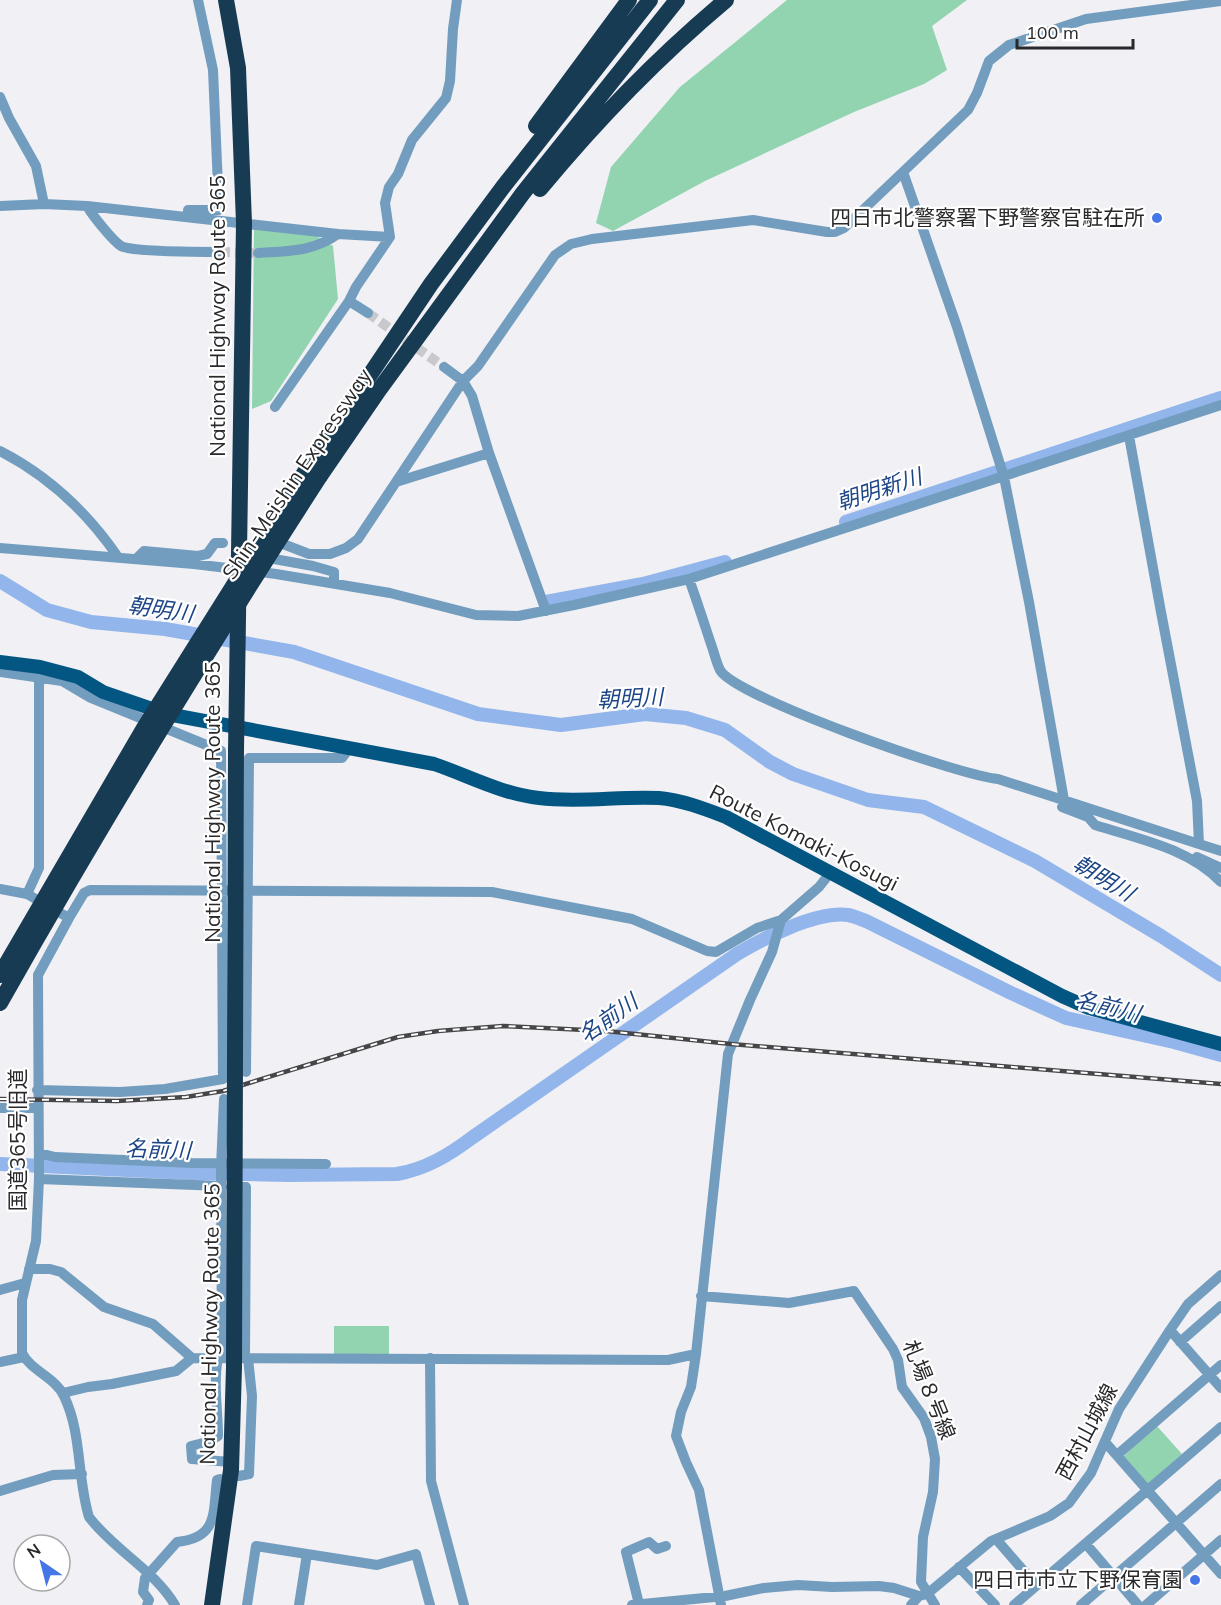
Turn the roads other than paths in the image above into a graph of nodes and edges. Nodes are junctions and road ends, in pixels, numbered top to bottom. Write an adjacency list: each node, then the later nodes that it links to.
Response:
1 (198, 0): 14 (street)
2 (226, 0): 15 (highway, National Highway Route 365)
3 (457, 0): 17 (street)
4 (629, 0): 20 (highway)
5 (650, 0): 20 (highway, Shin-Meishin Expressway)
6 (677, 0): 25 (highway, Shin-Meishin Expressway)
7 (726, 0): 25 (highway)
8 (1221, 1): 10 (street)
9 (0, 97): 11 (street)
10 (903, 172): 24 (street); 32 (street)
11 (44, 204): 12 (street); 13 (street)
12 (0, 206)
13 (87, 206): 15 (street); 18 (street)
14 (188, 210)
15 (244, 223): 16 (street); 38 (highway, National Highway Route 365)
16 (338, 234): 17 (street); 19 (street)
17 (390, 237): 21 (street)
18 (220, 252)
19 (258, 253)
20 (431, 284): 31 (highway, Shin-Meishin Expressway)
21 (349, 301): 22 (street); 27 (street)
22 (368, 313)
23 (444, 367): 24 (street)
24 (463, 381): 30 (street); 33 (street)
25 (379, 390): 31 (highway, Shin-Meishin Expressway)
26 (1221, 405): 28 (street)
27 (275, 407)
28 (1129, 436): 32 (street); 49 (street)
29 (0, 451): 36 (street)
30 (489, 453): 33 (street); 41 (street)
31 (314, 472): 61 (highway, Shin-Meishin Expressway, bridge); 62 (highway, Shin-Meishin Expressway, bridge)
32 (1003, 472): 39 (street); 48 (street)
33 (396, 482): 40 (street)
34 (222, 543): 37 (street)
35 (0, 548): 36 (street)
36 (118, 557): 37 (street)
37 (136, 559): 38 (street)
38 (237, 578): 40 (street); 45 (highway, National Highway Route 365, bridge)
39 (689, 579): 41 (street); 47 (street)
40 (334, 583): 41 (street)
41 (546, 611)
42 (0, 662): 45 (main road, Route Komaki-Kosugi)
43 (0, 672): 44 (street)
44 (39, 677): 57 (street); 58 (street)
45 (236, 720): 46 (main road, Route Komaki-Kosugi); 86 (highway, National Highway Route 365, bridge)
46 (350, 747): 53 (main road, Route Komaki-Kosugi); 56 (street)
47 (1052, 797): 48 (street); 51 (street)
48 (1064, 800): 49 (street)
49 (1200, 844): 50 (street)
50 (1221, 851)
51 (1187, 856): 52 (street); 54 (street)
52 (1221, 868)
53 (830, 873): 60 (street); 63 (main road, Route Komaki-Kosugi)
54 (1221, 882)
55 (0, 890): 58 (street)
56 (247, 890): 57 (street); 60 (street); 64 (street)
57 (223, 892): 59 (street, 国道365号旧道); 65 (street)
58 (27, 894): 59 (street)
59 (69, 918): 65 (street, 国道365号旧道)
60 (781, 922): 78 (street)
61 (0, 975)
62 (0, 1003)
63 (1221, 1044)
64 (246, 1072)
65 (37, 1090): 68 (street, 国道365号旧道)
66 (224, 1099): 71 (street)
67 (0, 1108): 68 (street)
68 (38, 1108): 69 (street, 国道365号旧道)
69 (40, 1155): 71 (street); 72 (street, 国道365号旧道)
70 (326, 1164): 71 (street)
71 (221, 1165): 73 (street)
72 (39, 1178): 73 (street); 74 (street, 国道365号旧道)
73 (221, 1185): 86 (street); 86 (street)
74 (29, 1269): 76 (street, 国道365号旧道); 84 (street)
75 (1221, 1275): 80 (street, 西村山城線)
76 (25, 1283): 77 (street); 83 (street, 国道365号旧道)
77 (0, 1290)
78 (701, 1296): 82 (street); 113 (street, 札場８号線)
79 (1221, 1306): 81 (street)
80 (1170, 1330): 81 (street); 93 (street, 西村山城線)
81 (1180, 1342): 89 (street)
82 (696, 1354): 85 (street); 114 (street)
83 (24, 1357): 87 (street); 91 (street)
84 (192, 1358): 86 (street); 91 (street)
85 (430, 1359): 86 (street); 121 (street)
86 (233, 1360): 95 (highway, National Highway Route 365); 95 (street)
87 (0, 1362)
88 (1221, 1365): 89 (street)
89 (1210, 1375): 90 (street); 94 (street)
90 (1221, 1388)
91 (63, 1393): 96 (street)
92 (1221, 1427): 99 (street)
93 (1105, 1442): 94 (street); 102 (street, 西村山城線)
94 (1117, 1455): 99 (street)
95 (235, 1469): 118 (highway, National Highway Route 365)
96 (82, 1474): 100 (street); 109 (street)
97 (220, 1479): 109 (street)
98 (1221, 1484): 101 (street)
99 (1148, 1490): 101 (street); 104 (street)
100 (0, 1491)
101 (1176, 1523): 107 (street); 111 (street)
102 (996, 1539): 108 (street, 西村山城線); 112 (street)
103 (1221, 1540): 107 (street)
104 (1086, 1544): 111 (street); 112 (street)
105 (666, 1546): 122 (street)
106 (307, 1554): 115 (street); 119 (street); 120 (street)
107 (1204, 1555): 110 (street); 128 (street)
108 (959, 1567): 113 (street, 西村山城線); 124 (street)
109 (149, 1573): 116 (street); 117 (street)
110 (1221, 1574)
111 (1114, 1577): 126 (street); 127 (street)
112 (1036, 1585): 125 (street)
113 (919, 1598): 114 (street); 123 (street)
114 (721, 1600): 122 (street)
115 (427, 1604)
116 (147, 1605)
117 (175, 1605)
118 (212, 1605)
119 (247, 1605)
120 (299, 1605)
121 (464, 1605)
122 (635, 1605)
123 (935, 1605)
124 (995, 1605)
125 (1014, 1605)
126 (1081, 1605)
127 (1138, 1605)
128 (1146, 1605)

